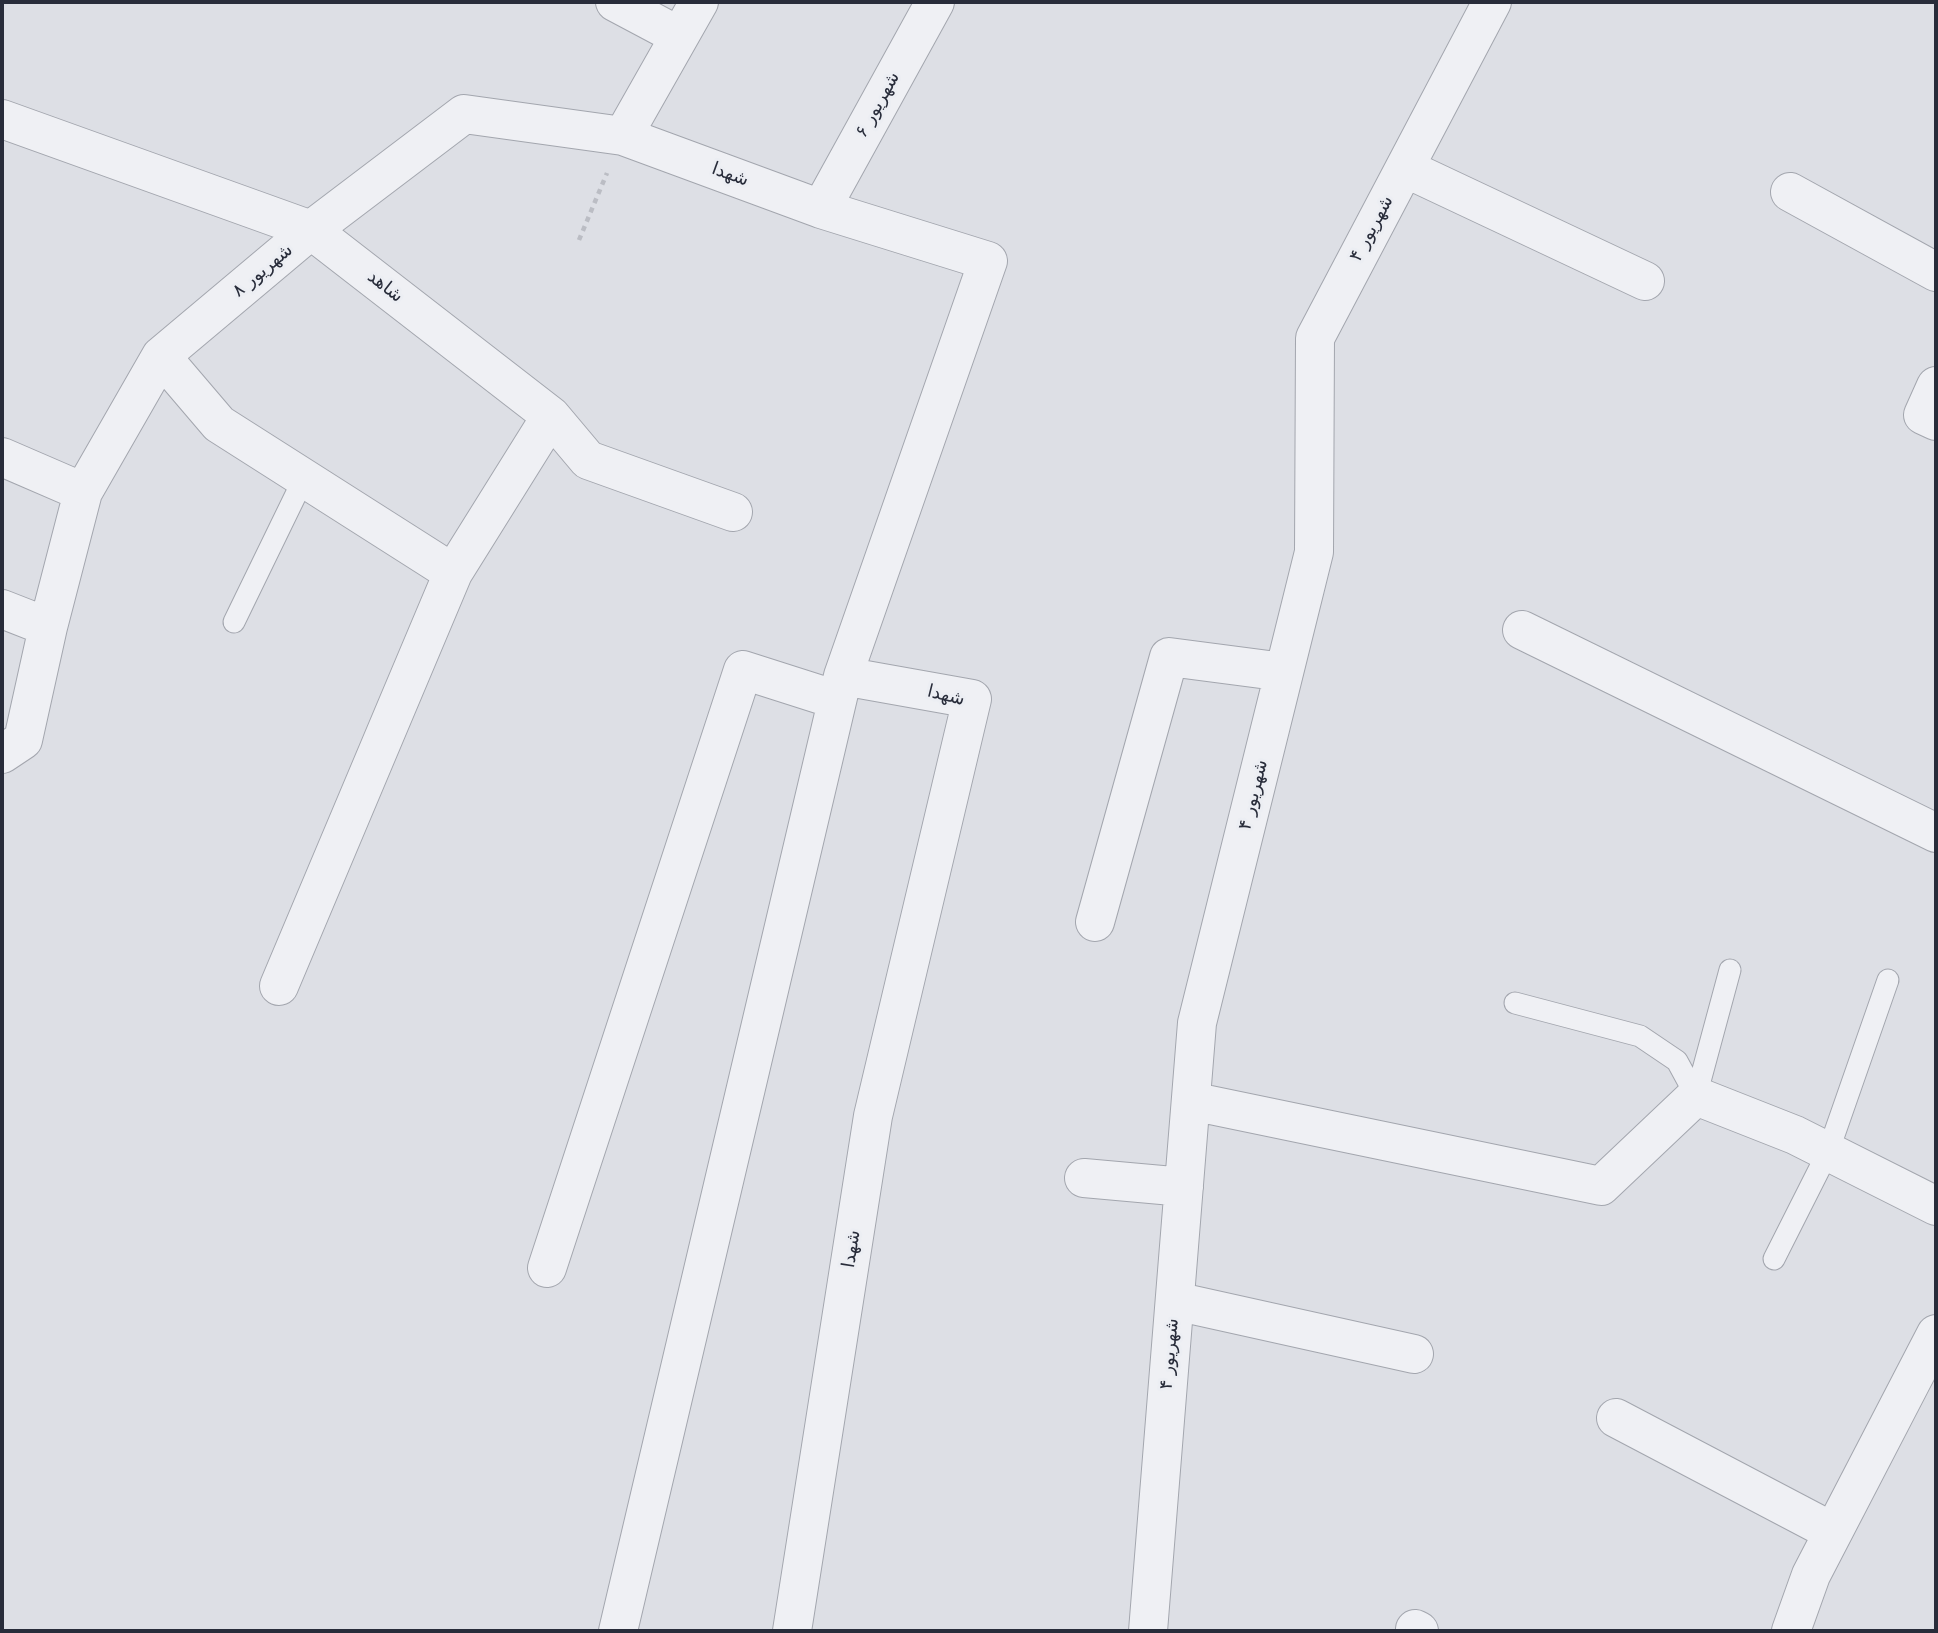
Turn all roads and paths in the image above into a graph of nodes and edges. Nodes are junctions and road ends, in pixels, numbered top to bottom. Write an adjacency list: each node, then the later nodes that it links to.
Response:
1 (615, 2): 5 (street)
2 (699, 2): 5 (street)
3 (935, 2): 10 (street, شهریور ۶)
4 (1492, 2): 8 (street, شهریور ۴)
5 (679, 36): 7 (street)
6 (2, 119): 11 (street, شاهد)
7 (623, 135): 10 (street, شهدا); 11 (street, شهریور ۸); 12 (path)
8 (1405, 168): 14 (street); 26 (street, شهریور ۴)
9 (1790, 192): 13 (street)
10 (821, 209): 27 (street, شهدا)
11 (312, 230): 15 (street, شهریور ۸); 16 (street, شاهد)
12 (579, 240)
13 (1936, 272)
14 (1645, 281)
15 (161, 356): 18 (street); 19 (street, شهریور ۸)
16 (551, 416): 20 (street, شاهد); 21 (street)
17 (2, 457): 19 (street)
18 (304, 478): 21 (street); 23 (lane)
19 (83, 492): 24 (street, شهریور ۸)
20 (733, 512)
21 (453, 573): 33 (street)
22 (2, 609): 24 (street)
23 (234, 622)
24 (48, 627): 28 (street, شهریور ۸)
25 (1522, 630): 29 (street)
26 (1284, 672): 30 (street); 36 (street, شهریور ۴)
27 (840, 688): 42 (street); 48 (street); 49 (street, شهدا)
28 (2, 754)
29 (1936, 832)
30 (1095, 922)
31 (1730, 970): 35 (lane)
32 (1888, 981): 37 (lane)
33 (279, 986)
34 (1514, 1003): 35 (lane)
35 (1696, 1096): 36 (street); 37 (street)
36 (1191, 1101): 39 (street, شهریور ۴)
37 (1828, 1152): 40 (street); 41 (lane)
38 (1084, 1178): 39 (street)
39 (1184, 1187): 43 (street, شهریور ۴)
40 (1936, 1206)
41 (1774, 1259)
42 (547, 1268)
43 (1175, 1301): 45 (street); 50 (street, شهریور ۴)
44 (1936, 1334): 47 (street)
45 (1414, 1354)
46 (1616, 1418): 47 (street)
47 (1833, 1532): 51 (street)
48 (618, 1631)
49 (792, 1631)
50 (1148, 1631)
51 (1791, 1631)

